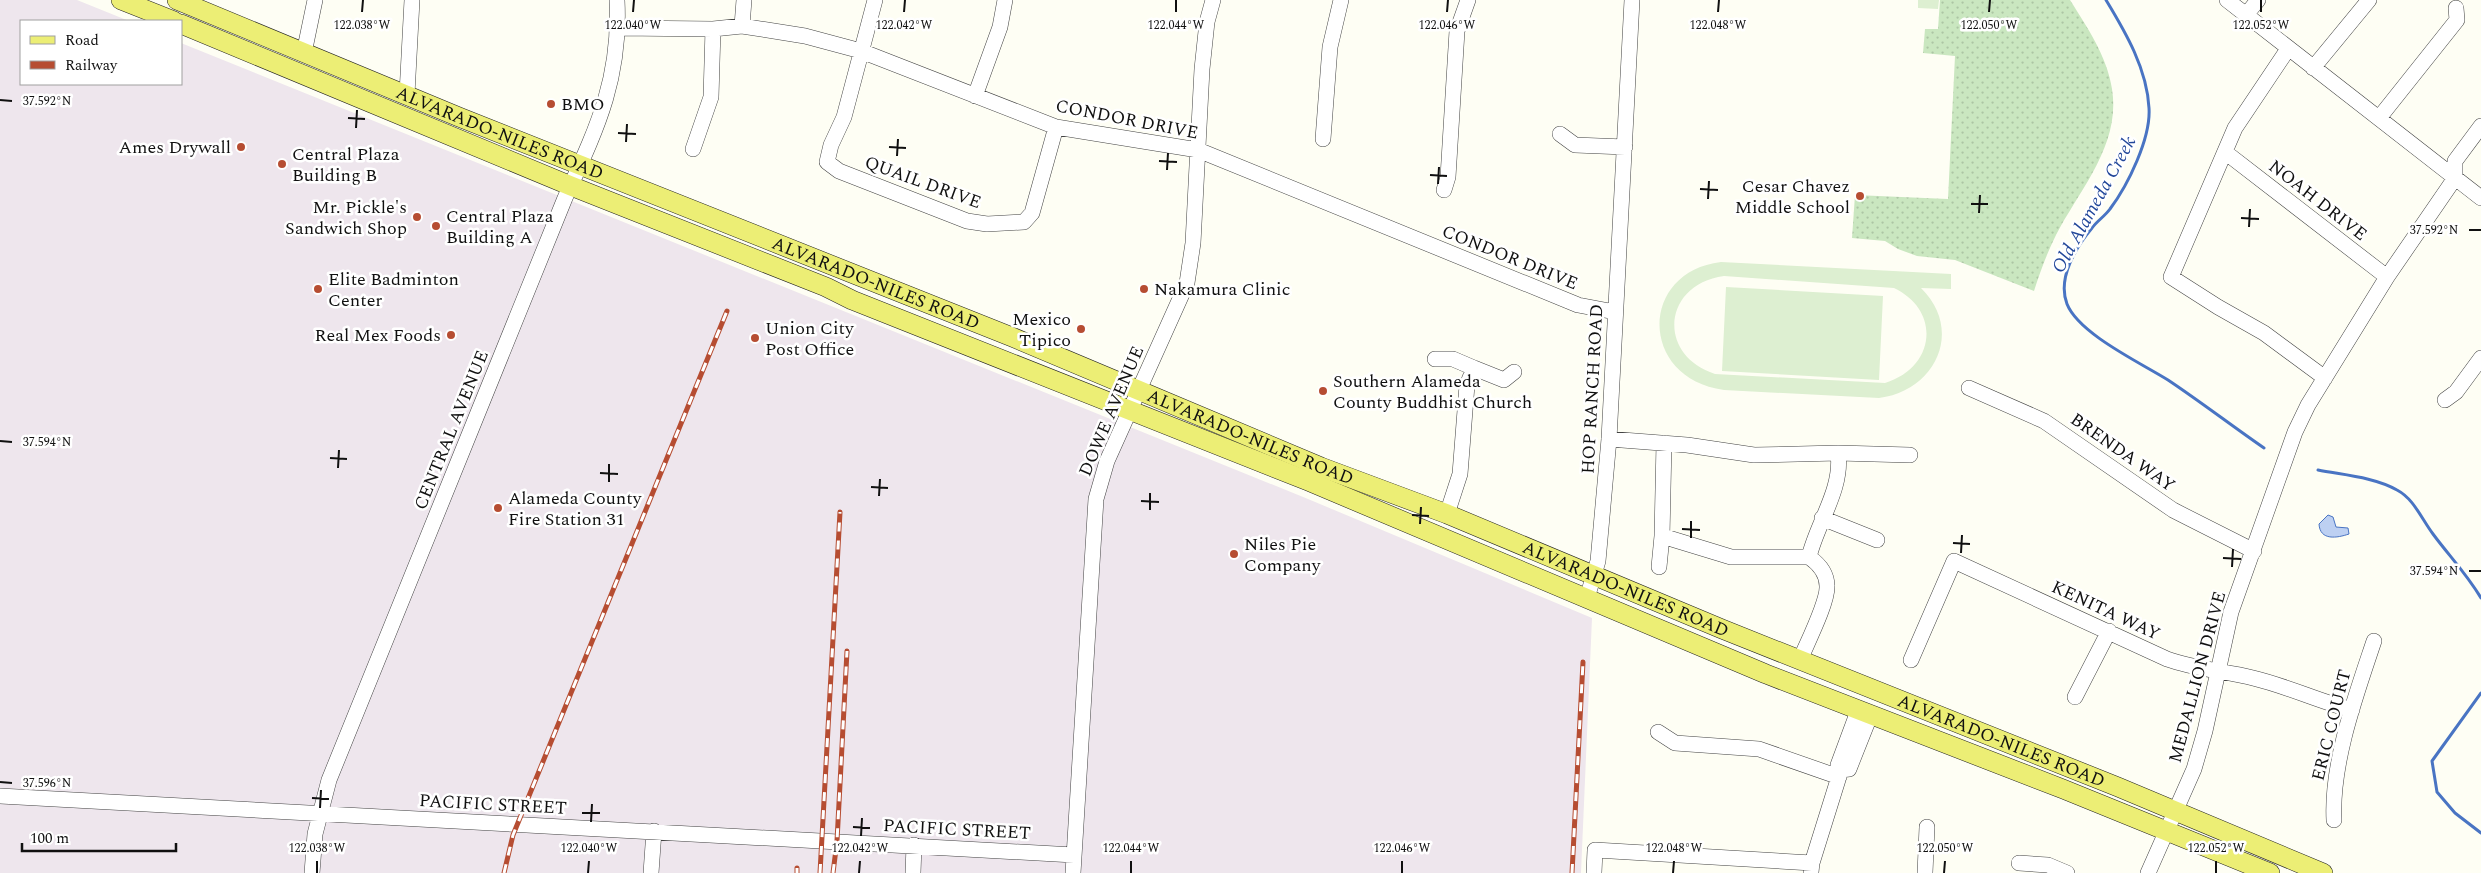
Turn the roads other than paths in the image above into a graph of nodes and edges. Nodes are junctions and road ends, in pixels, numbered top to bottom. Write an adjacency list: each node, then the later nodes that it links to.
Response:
1 (121, 0): 18 (main road)
2 (177, 0): 25 (main road, ALVARADO-NILES ROAD)
3 (315, 0): 25 (street)
4 (412, 0): 27 (street)
5 (618, 0): 21 (street, CENTRAL AVENUE)
6 (744, 0): 20 (street)
7 (875, 0): 24 (street)
8 (1005, 0): 28 (street)
9 (1213, 0): 36 (street, DOWE AVENUE)
10 (1341, 0): 33 (street)
11 (1468, 0): 41 (street)
12 (1632, 0): 34 (street, HOP RANCH ROAD)
13 (2227, 0): 17 (street)
14 (2258, 0): 17 (street)
15 (2369, 0): 26 (street)
16 (2456, 8): 29 (street)
17 (2246, 15): 23 (street)
18 (171, 20)
19 (182, 24): 40 (main road, ALVARADO-NILES ROAD)
20 (742, 26): 22 (street, CONDOR DRIVE); 24 (street, CONDOR DRIVE)
21 (618, 28): 22 (street, CONDOR DRIVE); 38 (street, CENTRAL AVENUE)
22 (713, 29): 35 (street)
23 (2288, 49): 26 (street); 37 (street)
24 (861, 51): 28 (street, CONDOR DRIVE); 31 (street, QUAIL DRIVE)
25 (304, 53): 27 (main road, ALVARADO-NILES ROAD)
26 (2313, 68): 29 (street)
27 (407, 94): 38 (main road, ALVARADO-NILES ROAD)
28 (976, 96): 31 (street, CONDOR DRIVE)
29 (2379, 118): 39 (street)
30 (2481, 126): 39 (street)
31 (1056, 127): 36 (street, CONDOR DRIVE)
32 (1560, 134): 34 (street)
33 (1323, 139)
34 (1625, 147): 44 (street, HOP RANCH ROAD)
35 (693, 148)
36 (1198, 150): 44 (street, CONDOR DRIVE); 51 (street, DOWE AVENUE)
37 (2225, 152): 43 (street, NOAH DRIVE); 49 (street)
38 (580, 165): 40 (street, CENTRAL AVENUE); 51 (main road, ALVARADO-NILES ROAD)
39 (2455, 178): 42 (street); 43 (street, MEDALLION DRIVE)
40 (571, 186): 53 (main road, ALVARADO-NILES ROAD); 79 (street, CENTRAL AVENUE)
41 (1444, 190)
42 (2481, 198)
43 (2387, 277): 49 (street, MEDALLION DRIVE)
44 (1615, 312): 54 (street, HOP RANCH ROAD)
45 (2481, 358): 52 (street)
46 (1435, 359): 47 (street)
47 (1474, 368): 48 (street); 58 (street)
48 (1514, 372)
49 (2325, 378): 62 (street, MEDALLION DRIVE)
50 (1969, 388): 62 (street, BRENDA WAY)
51 (1140, 392): 53 (street, DOWE AVENUE); 58 (main road, ALVARADO-NILES ROAD)
52 (2445, 400)
53 (1131, 410): 66 (main road, ALVARADO-NILES ROAD); 85 (street, DOWE AVENUE)
54 (1609, 438): 55 (street); 65 (street, HOP RANCH ROAD)
55 (1664, 443): 56 (street); 60 (street)
56 (1838, 453): 57 (street); 59 (street)
57 (1910, 455)
58 (1446, 514): 65 (main road, ALVARADO-NILES ROAD)
59 (1822, 518): 61 (street); 63 (street)
60 (1662, 536): 63 (street); 64 (street)
61 (1877, 540)
62 (2254, 551): 71 (street, MEDALLION DRIVE)
63 (1809, 557): 69 (street)
64 (1659, 567)
65 (1595, 576): 66 (street, HOP RANCH ROAD); 69 (main road, ALVARADO-NILES ROAD)
66 (1586, 598): 74 (main road, ALVARADO-NILES ROAD)
67 (2109, 632): 70 (street, KENITA WAY); 71 (street, KENITA WAY); 72 (street)
68 (2374, 641): 73 (street, ERIC COURT)
69 (1800, 660): 78 (main road, ALVARADO-NILES ROAD)
70 (1911, 660)
71 (2218, 672): 73 (street, KENITA WAY); 78 (street, MEDALLION DRIVE)
72 (2075, 697)
73 (2352, 710): 80 (street, ERIC COURT)
74 (1864, 713): 76 (street); 82 (main road, ALVARADO-NILES ROAD)
75 (1658, 732): 76 (street)
76 (1840, 774): 87 (street)
77 (0, 796): 79 (street, PACIFIC STREET)
78 (2175, 810): 82 (street, MEDALLION DRIVE); 97 (main road, ALVARADO-NILES ROAD)
79 (319, 814): 83 (street, PACIFIC STREET); 88 (street, CENTRAL AVENUE)
80 (2334, 820)
81 (1927, 827): 93 (street)
82 (2165, 830): 95 (street, MEDALLION DRIVE); 96 (main road, ALVARADO-NILES ROAD)
83 (654, 831): 84 (street, PACIFIC STREET); 89 (street)
84 (914, 845): 85 (street, PACIFIC STREET); 90 (street)
85 (1074, 855): 91 (street, DOWE AVENUE)
86 (2019, 863): 94 (street)
87 (1812, 868): 92 (street)
88 (312, 873)
89 (651, 873)
90 (913, 873)
91 (1073, 873)
92 (1594, 873)
93 (1925, 873)
94 (2066, 873)
95 (2148, 873)
96 (2270, 873)
97 (2323, 873)

